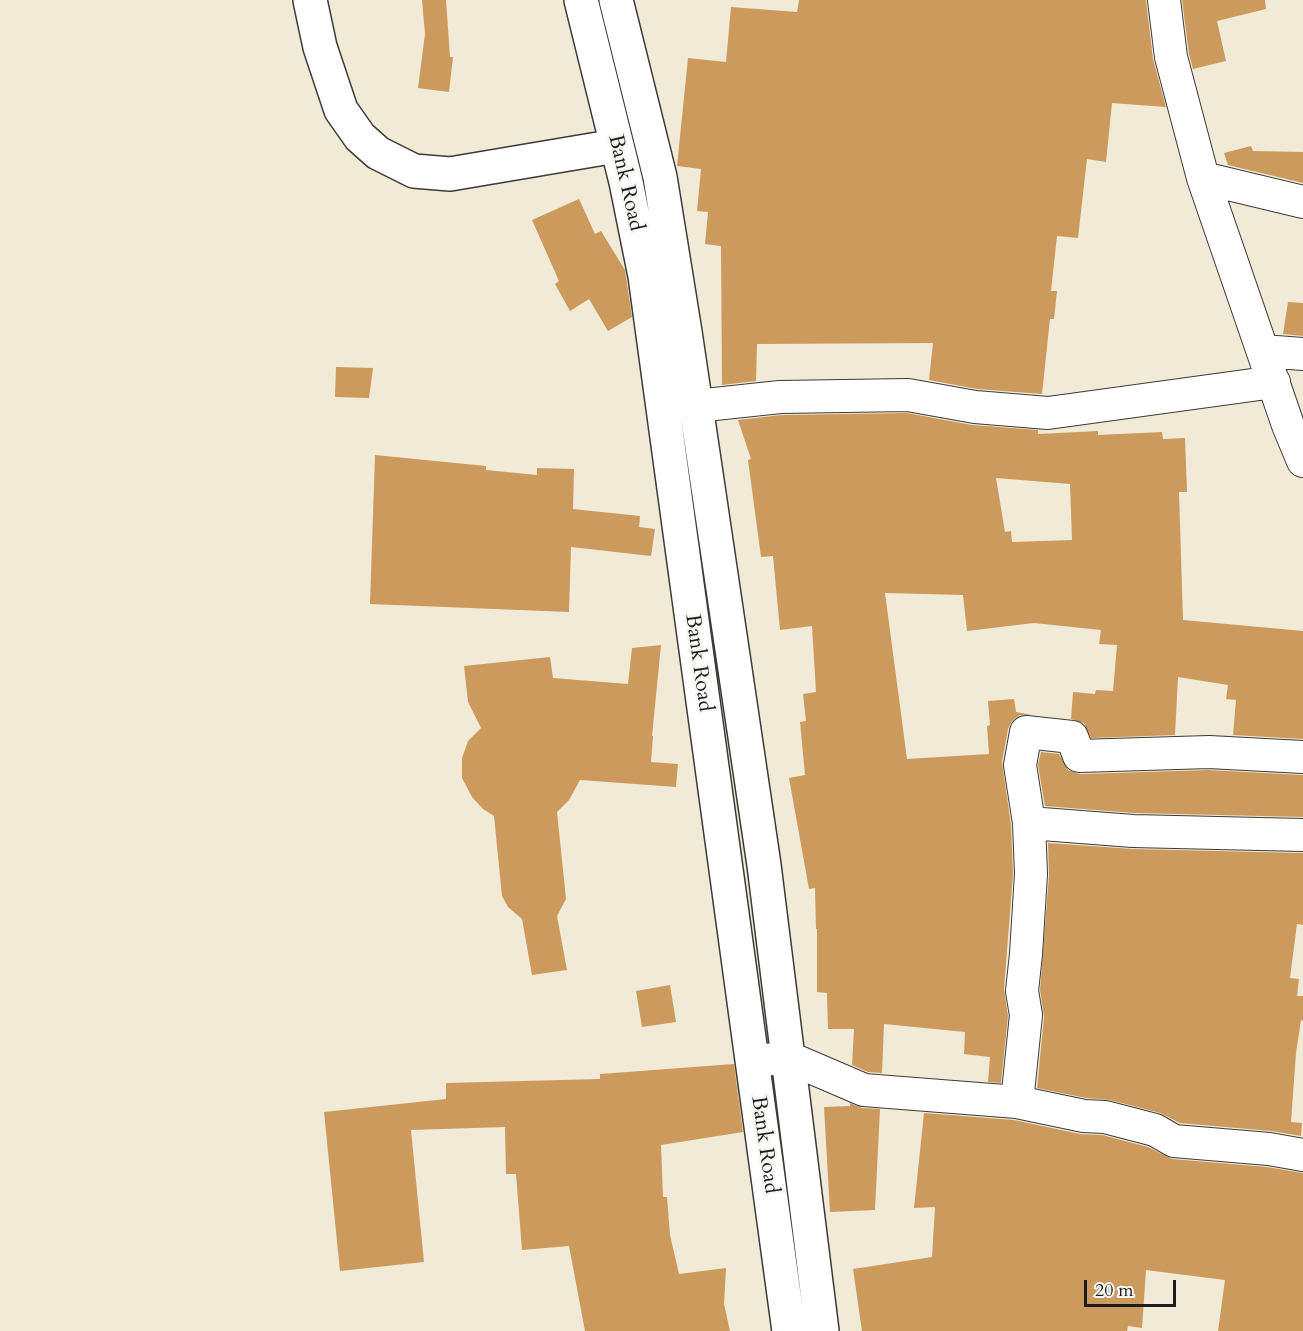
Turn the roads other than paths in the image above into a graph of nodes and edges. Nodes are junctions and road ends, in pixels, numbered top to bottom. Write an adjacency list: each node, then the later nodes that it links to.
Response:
1 (310, 0): 5 (main road)
2 (581, 0): 5 (main road, Bank Road)
3 (616, 0): 11 (main road, Bank Road)
4 (1164, 0): 6 (street)
5 (616, 146): 17 (main road, Bank Road)
6 (1203, 178): 7 (street); 8 (street)
7 (1303, 202)
8 (1263, 351): 9 (street); 10 (street)
9 (1303, 354)
10 (1274, 382): 11 (street); 12 (street)
11 (696, 406): 16 (main road, Bank Road)
12 (1303, 461)
13 (1303, 757): 14 (street)
14 (1029, 823): 15 (street); 18 (street)
15 (1303, 835)
16 (787, 1057): 17 (street); 18 (street); 21 (main road, Bank Road)
17 (752, 1062): 20 (main road, Bank Road)
18 (1017, 1102): 19 (street)
19 (1303, 1155)
20 (789, 1331)
21 (822, 1331)

